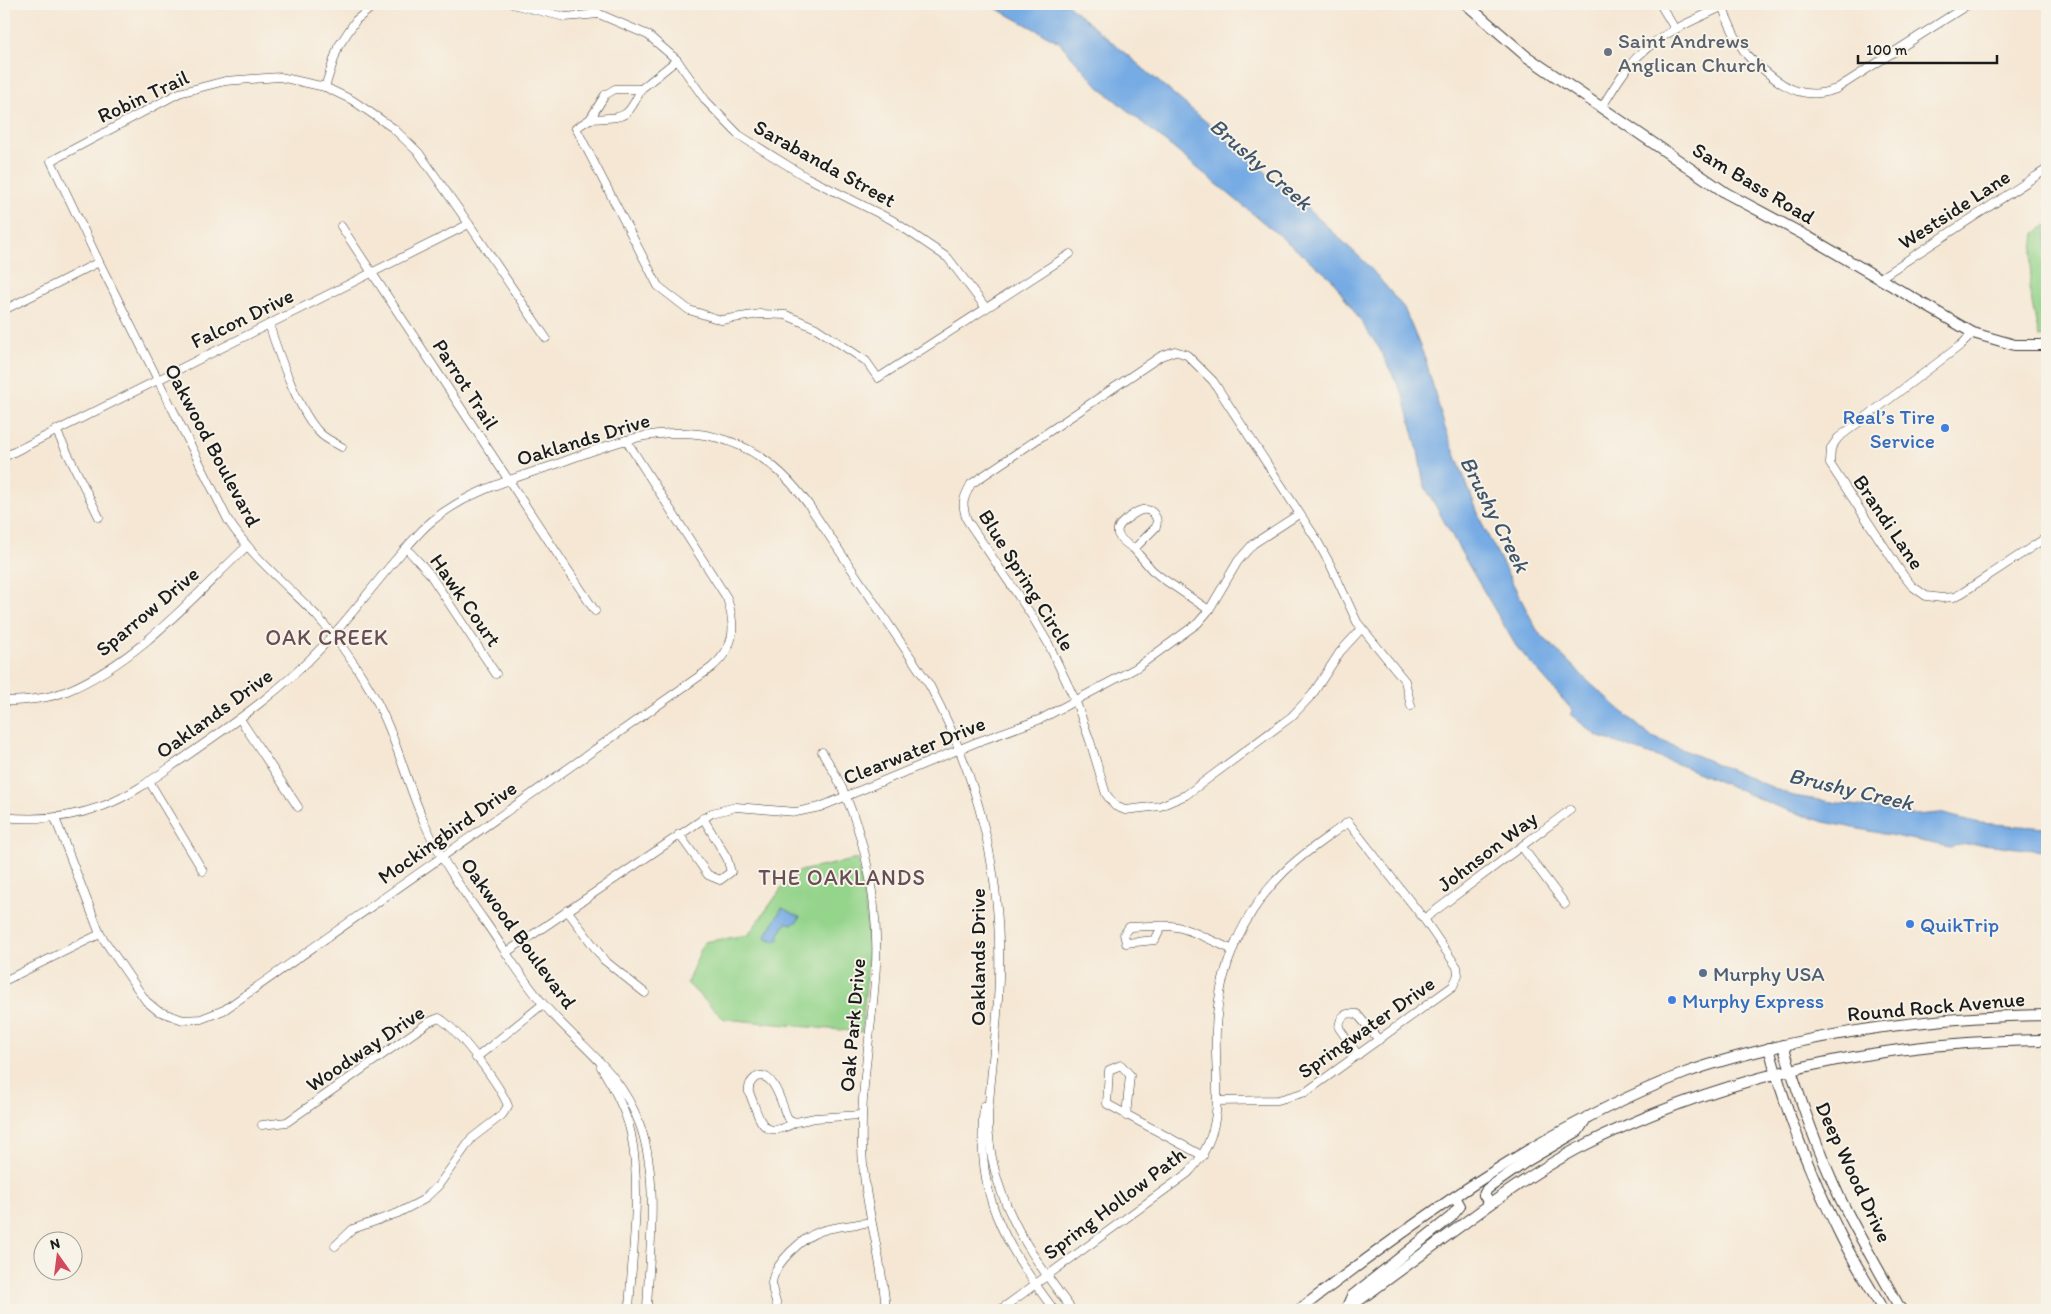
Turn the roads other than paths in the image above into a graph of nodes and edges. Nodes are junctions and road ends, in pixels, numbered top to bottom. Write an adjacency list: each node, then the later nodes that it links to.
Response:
1 (376, 4): 11 (street)
2 (512, 4): 8 (street, Sarabanda Street)
3 (588, 4): 8 (street, Sarabanda Street)
4 (1466, 4): 13 (main road, Sam Bass Road)
5 (1660, 4): 9 (street)
6 (1969, 4): 7 (street)
7 (1725, 5): 9 (street)
8 (599, 14): 10 (street, Sarabanda Street)
9 (1675, 29): 13 (street)
10 (677, 60): 12 (street); 22 (street, Sarabanda Street)
11 (325, 87): 16 (street, Robin Trail); 19 (street, Robin Trail)
12 (641, 89): 14 (street); 14 (street)
13 (1602, 107): 21 (main road, Sam Bass Road)
14 (590, 119): 22 (street)
15 (2047, 169): 21 (street, Westside Lane)
16 (469, 224): 20 (street, Falcon Drive); 26 (street, Robin Trail)
17 (341, 226): 20 (street, Parrot Trail)
18 (1070, 254): 22 (street)
19 (99, 262): 23 (street); 28 (street, Oakwood Boulevard)
20 (372, 273): 24 (street, Falcon Drive); 33 (street, Parrot Trail)
21 (1880, 278): 25 (main road, Sam Bass Road)
22 (986, 308)
23 (4, 310)
24 (269, 324): 28 (street, Falcon Drive); 31 (street)
25 (1973, 333): 27 (main road, Sam Bass Road); 36 (street, Brandi Lane)
26 (546, 338)
27 (2047, 345)
28 (159, 379): 29 (street, Falcon Drive); 37 (street, Oakwood Boulevard)
29 (56, 430): 32 (street, Falcon Drive); 35 (street)
30 (626, 440): 33 (street, Oaklands Drive); 49 (street, Oaklands Drive); 61 (street, Mockingbird Drive)
31 (342, 447)
32 (4, 457)
33 (508, 480): 38 (street, Oaklands Drive); 41 (street, Parrot Trail)
34 (1299, 514): 40 (street, Clearwater Drive); 42 (street, Blue Spring Circle); 46 (street, Blue Spring Circle)
35 (98, 517)
36 (2047, 537)
37 (247, 546): 43 (street, Oakwood Boulevard); 45 (street, Sparrow Drive)
38 (406, 548): 43 (street, Oaklands Drive); 44 (street, Hawk Court)
39 (1134, 549): 39 (street); 40 (street)
40 (1209, 610): 46 (street, Clearwater Drive)
41 (595, 611)
42 (1361, 629): 46 (street, Blue Spring Circle); 47 (street)
43 (332, 634): 48 (street, Oaklands Drive); 61 (street, Oakwood Boulevard)
44 (496, 674)
45 (4, 701)
46 (1076, 702): 49 (street, Clearwater Drive)
47 (1411, 706)
48 (240, 719): 51 (street, Oaklands Drive); 53 (street)
49 (960, 749): 52 (street, Clearwater Drive); 81 (street, Oaklands Drive)
50 (822, 752): 52 (street, Oak Park Drive)
51 (149, 781): 56 (street, Oaklands Drive); 62 (street)
52 (845, 797): 57 (street, Clearwater Drive); 85 (street, Oak Park Drive)
53 (298, 807)
54 (1570, 810): 60 (street, Johnson Way)
55 (4, 817): 56 (street, Oaklands Drive)
56 (55, 818): 67 (street, Mockingbird Drive)
57 (703, 818): 59 (street, Clearwater Drive); 59 (street)
58 (1348, 822): 65 (street, Springwater Drive); 68 (street, Spring Hollow Path)
59 (679, 834): 64 (street, Clearwater Drive)
60 (1522, 847): 63 (street); 65 (street, Johnson Way)
61 (442, 856): 67 (street, Mockingbird Drive); 69 (street, Oakwood Boulevard)
62 (203, 871)
63 (1565, 904)
64 (568, 910): 69 (street, Clearwater Drive); 71 (street)
65 (1424, 919): 74 (street, Springwater Drive)
66 (1162, 926): 66 (street); 68 (street)
67 (100, 934): 70 (street)
68 (1231, 950): 84 (street, Spring Hollow Path)
69 (507, 952): 72 (street, Oakwood Boulevard)
70 (4, 979)
71 (645, 993)
72 (543, 1004): 78 (street, Oakwood Boulevard); 80 (street)
73 (2047, 1015): 76 (main road, Round Rock Avenue)
74 (1379, 1040): 79 (street, Springwater Drive); 79 (street)
75 (2047, 1040): 82 (main road, Round Rock Avenue)
76 (1782, 1045): 77 (main road, Round Rock Avenue); 82 (main road, Deep Wood Drive)
77 (1769, 1048): 83 (main road, Deep Wood Drive); 87 (main road, Round Rock Avenue)
78 (592, 1053): 98 (street, Oakwood Boulevard); 99 (street, Oakwood Boulevard)
79 (1358, 1055): 84 (street, Springwater Drive)
80 (476, 1058): 89 (street, Woodway Drive); 94 (street, Woodway Drive)
81 (991, 1067): 95 (street, Oaklands Drive); 96 (street, Oaklands Drive)
82 (1790, 1069): 83 (main road, Round Rock Avenue); 107 (main road, Deep Wood Drive)
83 (1776, 1073): 92 (main road, Round Rock Avenue); 106 (main road, Deep Wood Drive)
84 (1217, 1101): 90 (street, Spring Hollow Path)
85 (861, 1115): 88 (street); 93 (street, Oak Park Drive)
86 (1126, 1116): 86 (street); 90 (street)
87 (1588, 1116): 91 (main road, Round Rock Avenue); 92 (main road)
88 (796, 1122): 88 (street)
89 (262, 1125)
90 (1203, 1156): 95 (street, Spring Hollow Path)
91 (1455, 1197): 104 (main road, Round Rock Avenue); 105 (main road)
92 (1490, 1204): 105 (main road, Round Rock Avenue)
93 (871, 1222): 97 (street); 100 (street, Oak Park Drive)
94 (336, 1246)
95 (1047, 1276): 96 (street, Spring Hollow Path); 103 (street, Oaklands Drive)
96 (1035, 1284): 101 (street, Spring Hollow Path); 102 (street, Oaklands Drive)
97 (777, 1306)
98 (629, 1310)
99 (647, 1310)
100 (886, 1310)
101 (1000, 1310)
102 (1054, 1310)
103 (1072, 1310)
104 (1299, 1310)
105 (1345, 1310)
106 (1883, 1310)
107 (1902, 1310)

